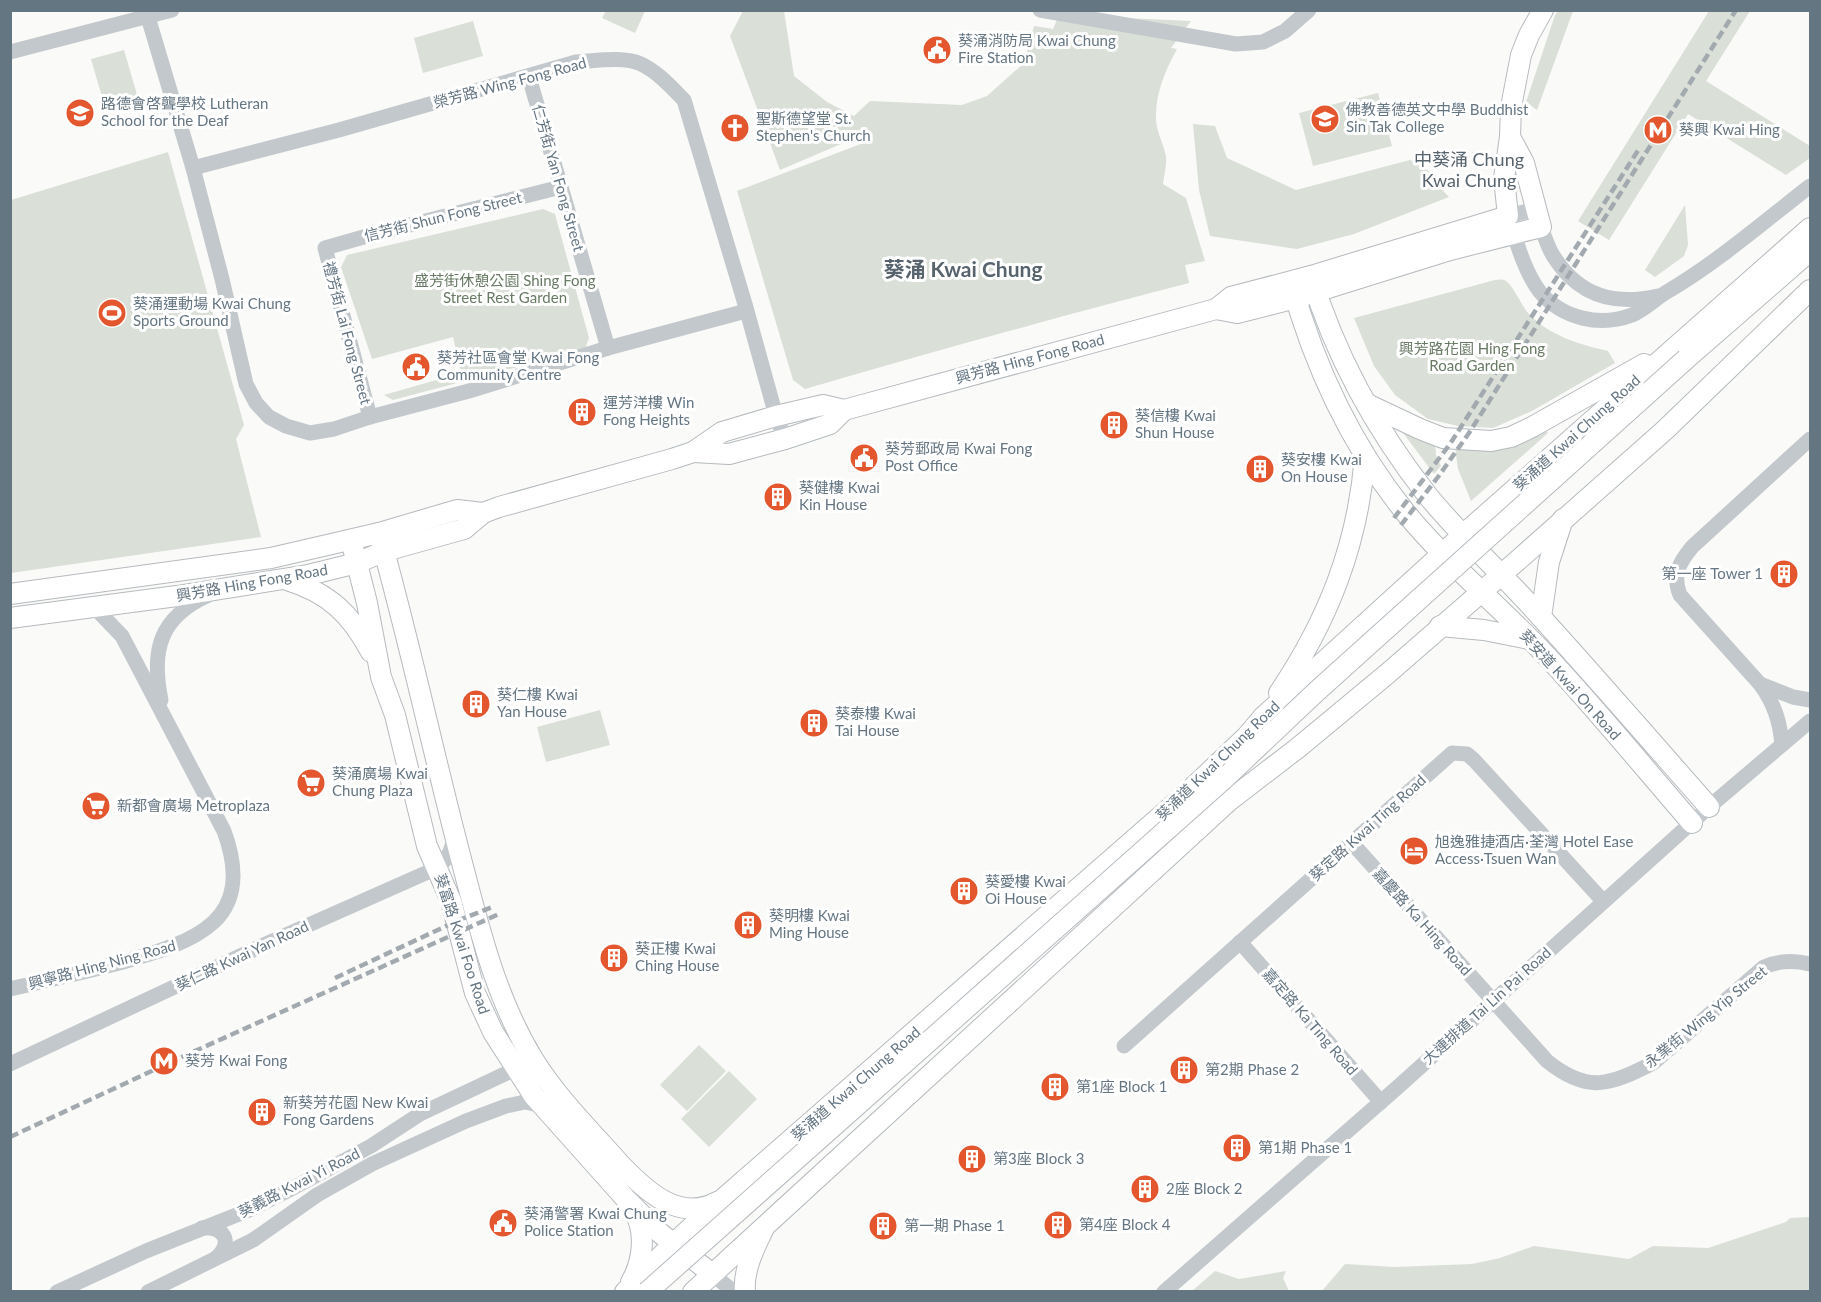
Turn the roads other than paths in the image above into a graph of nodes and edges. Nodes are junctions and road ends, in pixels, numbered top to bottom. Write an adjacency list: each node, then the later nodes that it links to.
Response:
1 (172, 10): 5 (street)
2 (1040, 10): 3 (street)
3 (1309, 10)
4 (1543, 10): 8 (main road)
5 (148, 17): 6 (street); 9 (street)
6 (10, 52)
7 (529, 77): 9 (street, 榮芳路 Wing Fong Road); 11 (street, 仁芳街 Yan Fong Street); 23 (street, 榮芳路 Wing Fong Road)
8 (1510, 137): 12 (main road); 13 (main road)
9 (193, 168): 28 (street)
10 (1810, 186): 22 (street)
11 (561, 187): 16 (street, 信芳街 Shun Fong Street); 24 (street, 仁芳街 Yan Fong Street)
12 (1509, 216): 13 (street, 興芳路 Hing Fong Road); 15 (street); 19 (main road, 興芳路 Hing Fong Road)
13 (1539, 218): 15 (main road, 興芳路 Hing Fong Road); 22 (street)
14 (1810, 228): 25 (main road, 葵涌道 Kwai Chung Road)
15 (1514, 235): 19 (main road, 興芳路 Hing Fong Road); 22 (street)
16 (325, 248): 28 (street, 禮芳街 Lai Fong Street)
17 (1810, 251): 25 (main road, 葵涌道 Kwai Chung Road)
18 (1810, 265): 25 (main road, 葵涌道 Kwai Chung Road)
19 (1313, 284): 20 (main road, 興芳路 Hing Fong Road); 26 (main road, 葵安道 Kwai On Road)
20 (1293, 290): 27 (main road, 興芳路 Hing Fong Road); 33 (main road, 葵安道 Kwai On Road)
21 (1810, 290): 34 (main road)
22 (1661, 295)
23 (746, 311): 24 (street); 29 (street, 榮芳路 Wing Fong Road)
24 (608, 348): 28 (street)
25 (1683, 360): 26 (main road); 35 (main road, 葵涌道 Kwai Chung Road); 83 (main road, 葵涌道 Kwai Chung Road, bridge); 84 (main road, 葵涌道 Kwai Chung Road)
26 (1367, 404): 35 (main road, 葵安道 Kwai On Road)
27 (844, 410): 29 (main road, 興芳路 Hing Fong Road); 30 (main road, 興芳路 Hing Fong Road)
28 (370, 417)
29 (776, 417): 30 (street, 榮芳路 Wing Fong Road); 32 (main road, 興芳路 Hing Fong Road)
30 (785, 439): 32 (main road, 興芳路 Hing Fong Road)
31 (1810, 439): 51 (street)
32 (693, 452): 37 (main road, 興芳路 Hing Fong Road)
33 (1365, 456): 38 (main road, 葵安道 Kwai On Road); 53 (main road)
34 (1563, 519): 40 (main road); 46 (main road)
35 (1464, 534): 38 (main road, 葵涌道 Kwai Chung Road); 40 (main road, 葵安道 Kwai On Road)
36 (351, 540): 37 (main road, 興芳路 Hing Fong Road); 39 (main road, 葵富路 Kwai Foo Road); 44 (main road, 興芳路 Hing Fong Road)
37 (382, 542): 39 (main road, 興芳路 Hing Fong Road); 59 (main road, 葵富路 Kwai Foo Road)
38 (1443, 553): 43 (main road, 葵安道 Kwai On Road); 53 (main road, 葵涌道 Kwai Chung Road)
39 (357, 563): 41 (main road, 興芳路 Hing Fong Road); 50 (main road, 葵富路 Kwai Foo Road)
40 (1501, 574): 43 (main road); 46 (main road, 葵安道 Kwai On Road)
41 (283, 579): 42 (main road, 興芳路 Hing Fong Road); 50 (main road)
42 (235, 587): 45 (main road, 興芳路 Hing Fong Road); 54 (street, 興寧路 Hing Ning Road)
43 (1481, 590): 48 (main road); 49 (main road, 葵安道 Kwai On Road)
44 (10, 594)
45 (94, 608): 47 (main road, 興芳路 Hing Fong Road); 54 (street, 興寧路 Hing Ning Road)
46 (1541, 617): 57 (main road, 葵安道 Kwai On Road)
47 (10, 618)
48 (1440, 626): 49 (main road); 75 (main road)
49 (1530, 639): 58 (main road, 葵安道 Kwai On Road)
50 (381, 676): 61 (main road, 葵富路 Kwai Foo Road)
51 (1760, 684): 52 (street); 56 (street)
52 (1810, 700)
53 (1263, 717): 73 (main road, 葵涌道 Kwai Chung Road)
54 (165, 718): 65 (street, 興寧路 Hing Ning Road)
55 (1810, 721): 56 (street, 大連排道 Tai Lin Pai Road)
56 (1782, 745): 57 (street, 大連排道 Tai Lin Pai Road)
57 (1709, 807): 58 (street, 大連排道 Tai Lin Pai Road)
58 (1692, 823): 62 (street, 大連排道 Tai Lin Pai Road)
59 (454, 833): 61 (street); 68 (main road, 葵富路 Kwai Foo Road)
60 (1352, 843): 62 (street, 葵定路 Kwai Ting Road); 63 (street, 葵定路 Kwai Ting Road); 66 (street, 嘉慶路 Ka Hing Road)
61 (437, 868): 69 (street, 葵仁路 Kwai Yan Road); 70 (main road, 葵富路 Kwai Foo Road)
62 (1603, 901): 66 (street, 大連排道 Tai Lin Pai Road)
63 (1240, 942): 67 (street, 葵定路 Kwai Ting Road); 71 (street, 嘉定路 Ka Ting Road)
64 (1810, 964): 66 (street, 永業街 Wing Yip Street)
65 (10, 989)
66 (1492, 1000): 71 (street, 大連排道 Tai Lin Pai Road)
67 (1124, 1046)
68 (534, 1059): 70 (street, 葵義路 Kwai Yi Road); 73 (main road, 葵富路 Kwai Foo Road)
69 (10, 1064)
70 (515, 1069): 72 (main road, 葵富路 Kwai Foo Road); 76 (street, 葵義路 Kwai Yi Road)
71 (1381, 1102): 88 (street, 大連排道 Tai Lin Pai Road)
72 (551, 1114): 74 (main road, 葵富路 Kwai Foo Road); 78 (street, 葵義路 Kwai Yi Road)
73 (724, 1197): 77 (main road, 葵涌道 Kwai Chung Road)
74 (625, 1198): 77 (main road, 葵富路 Kwai Foo Road); 82 (main road)
75 (767, 1222): 79 (main road); 87 (main road)
76 (202, 1228): 78 (street); 80 (street, 葵義路 Kwai Yi Road)
77 (673, 1244): 79 (main road, 葵富路 Kwai Foo Road); 82 (main road, 葵涌道 Kwai Chung Road)
78 (216, 1258): 81 (street, 葵義路 Kwai Yi Road)
79 (711, 1273): 85 (main road); 86 (street)
80 (57, 1292)
81 (148, 1292)
82 (624, 1292)
83 (647, 1292)
84 (665, 1292)
85 (693, 1292)
86 (734, 1292)
87 (745, 1292)
88 (1164, 1292)

